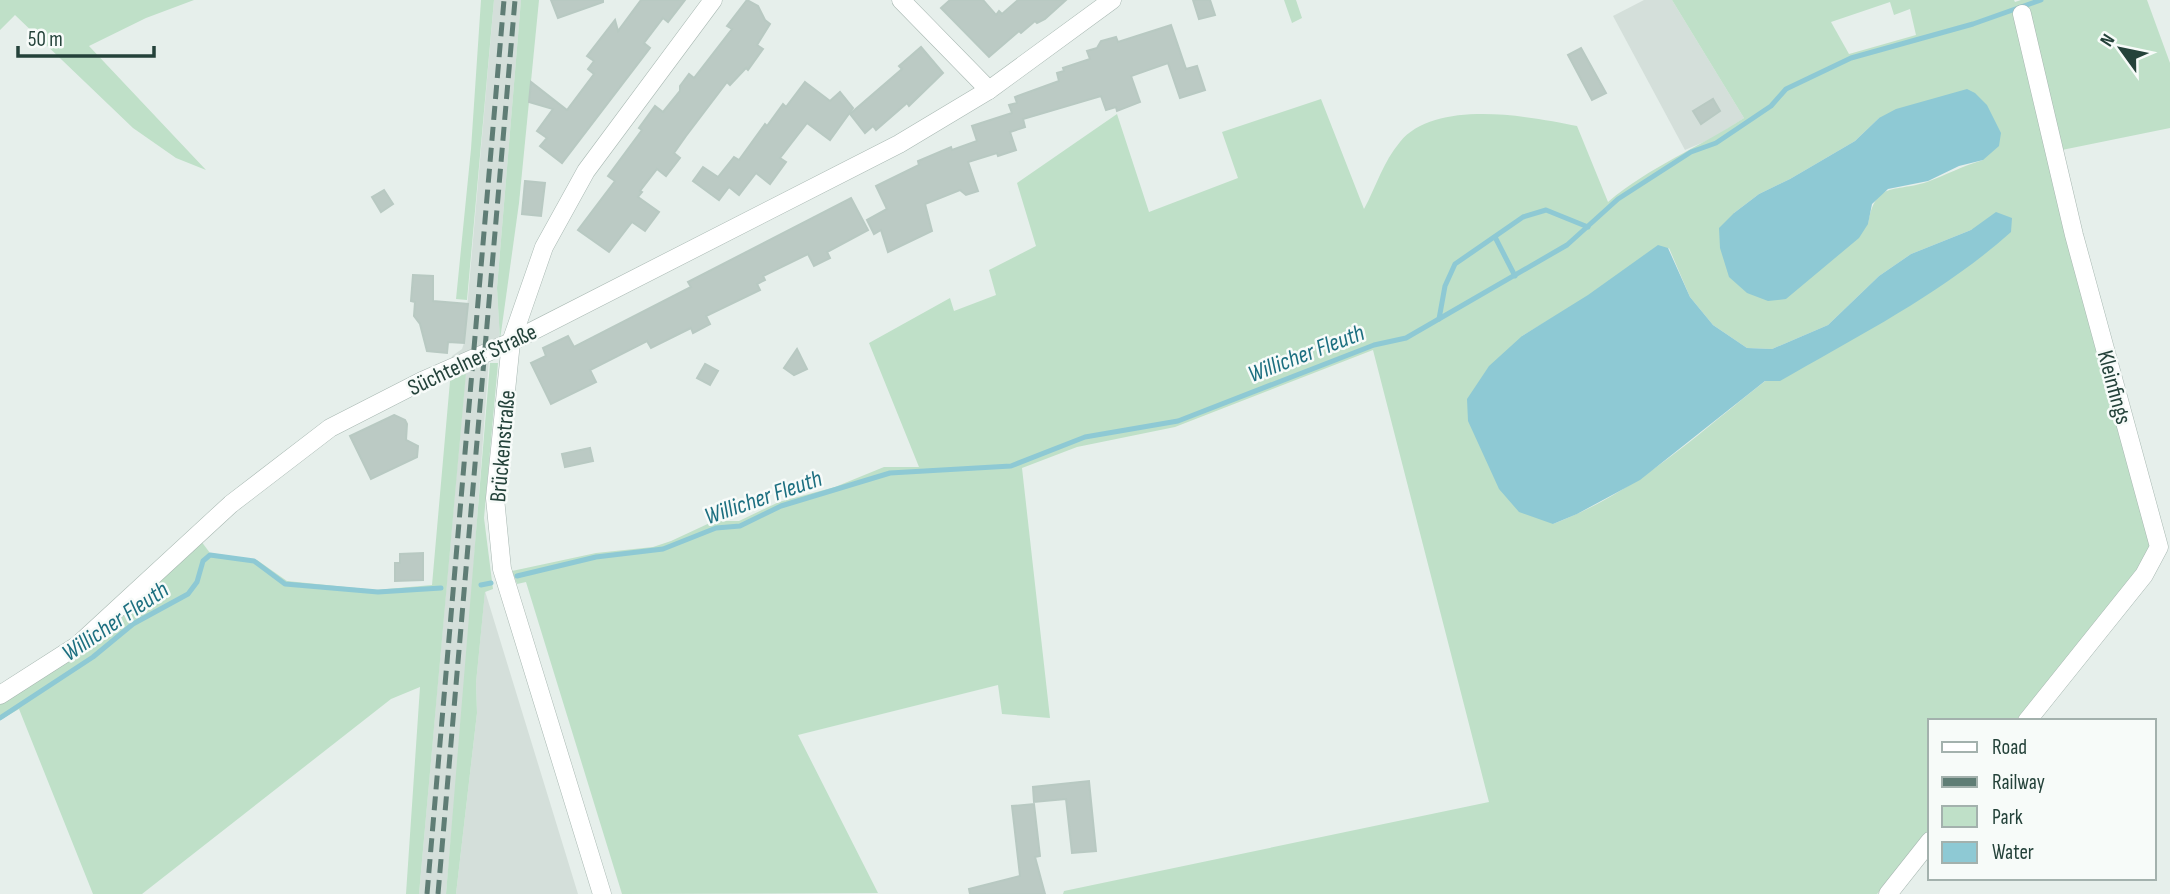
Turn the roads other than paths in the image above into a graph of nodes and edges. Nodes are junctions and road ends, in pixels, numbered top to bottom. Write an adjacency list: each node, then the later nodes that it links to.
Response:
1 (713, 0): 6 (street, Brückenstraße)
2 (901, 0): 5 (street)
3 (1112, 0): 5 (street, Süchtelner Straße)
4 (2022, 14): 8 (street, Kleinfings)
5 (989, 90): 6 (street, Süchtelner Straße)
6 (511, 342): 7 (street, Süchtelner Straße); 10 (street, Brückenstraße)
7 (0, 695)
8 (2029, 719)
9 (1928, 844): 11 (street)
10 (602, 894)
11 (1888, 894)

